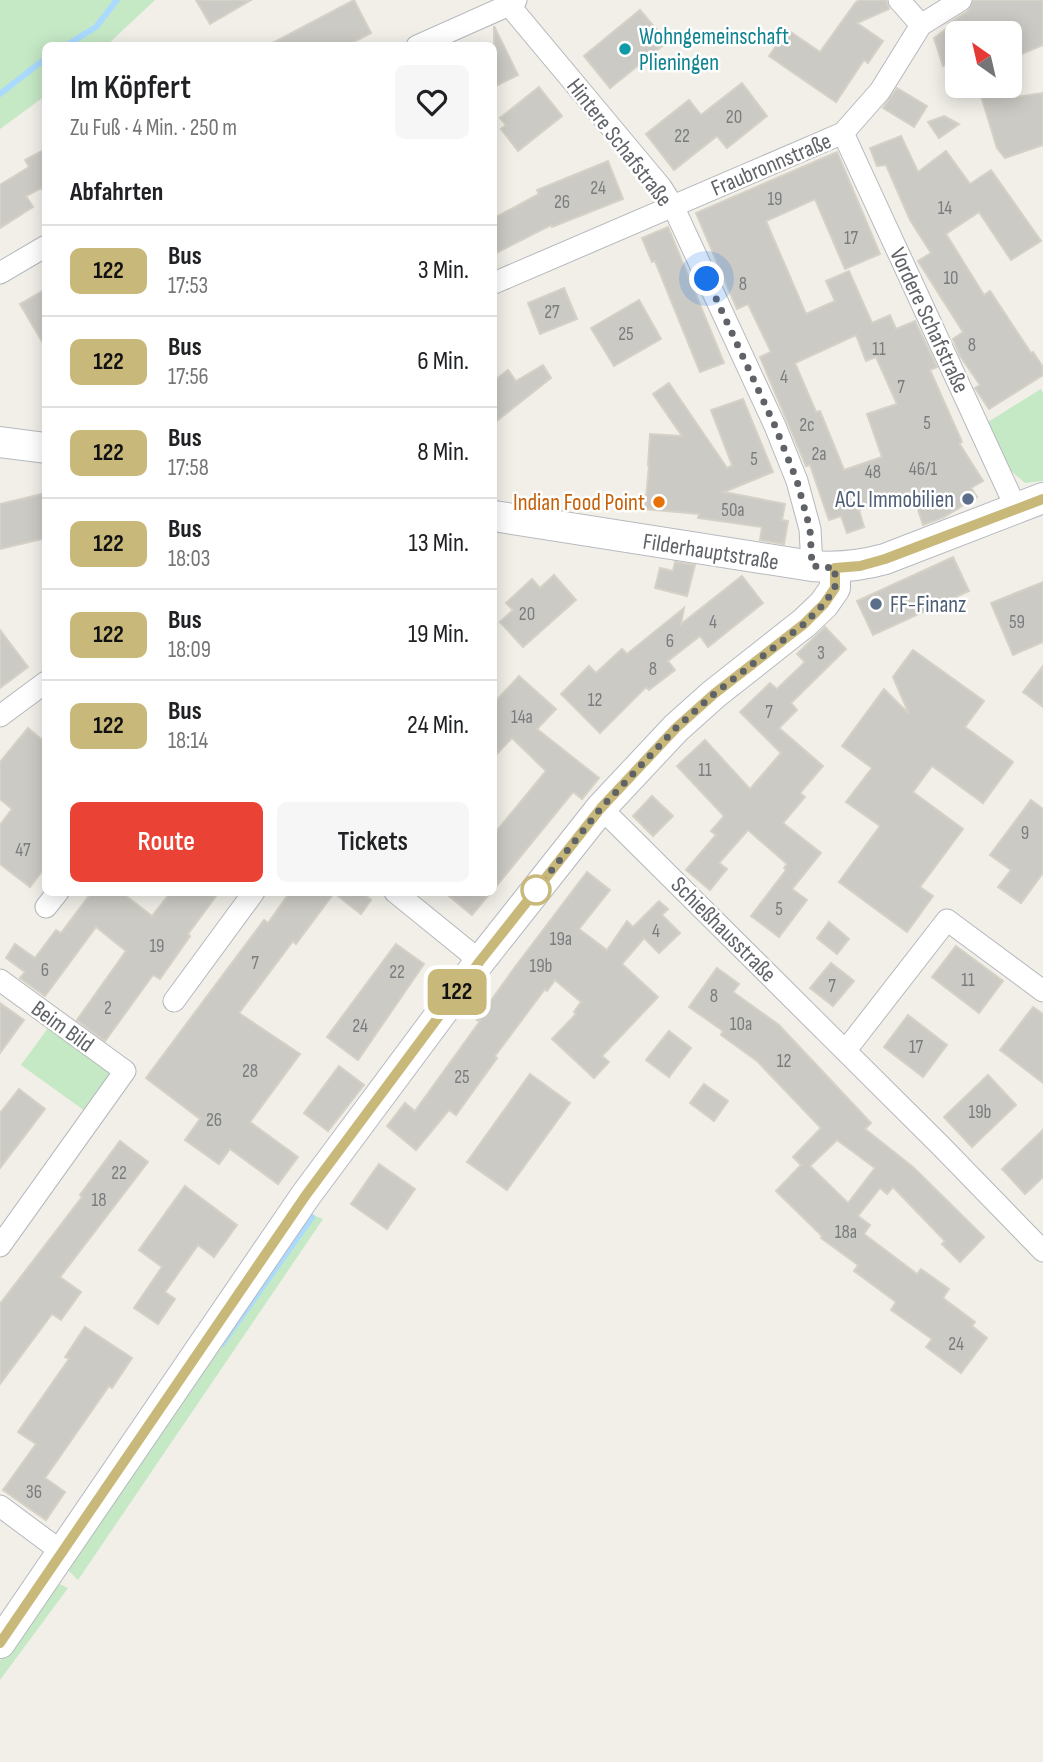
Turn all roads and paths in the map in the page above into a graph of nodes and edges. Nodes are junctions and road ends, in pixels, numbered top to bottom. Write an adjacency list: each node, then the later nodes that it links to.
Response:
1 (899, 0): 4 (street)
2 (961, 0): 4 (street, Fraubronnstraße)
3 (512, 3): 5 (street); 7 (street, Hintere Schafstraße)
4 (920, 25): 6 (street, Fraubronnstraße)
5 (426, 42)
6 (843, 133): 7 (street, Fraubronnstraße); 13 (street, Vordere Schafstraße)
7 (673, 206): 10 (street, Fraubronnstraße); 15 (street, Hintere Schafstraße)
8 (42, 248): 9 (street)
9 (0, 273)
10 (497, 281)
11 (0, 442): 12 (street)
12 (42, 448)
13 (1029, 503): 15 (street, Filderhauptstraße)
14 (497, 516): 15 (street, Filderhauptstraße)
15 (824, 567): 18 (street)
16 (42, 685): 17 (street)
17 (0, 716)
18 (601, 808): 21 (street); 25 (street, Schießhausstraße)
19 (251, 896): 24 (street)
20 (400, 896): 21 (street)
21 (480, 961): 29 (street)
22 (0, 980): 26 (street, Beim Bild)
23 (1043, 991): 25 (street)
24 (174, 1001)
25 (846, 1050): 27 (street, Schießhausstraße)
26 (0, 1247)
27 (1043, 1251)
28 (0, 1506): 29 (street)
29 (62, 1552): 30 (street)
30 (0, 1643)

